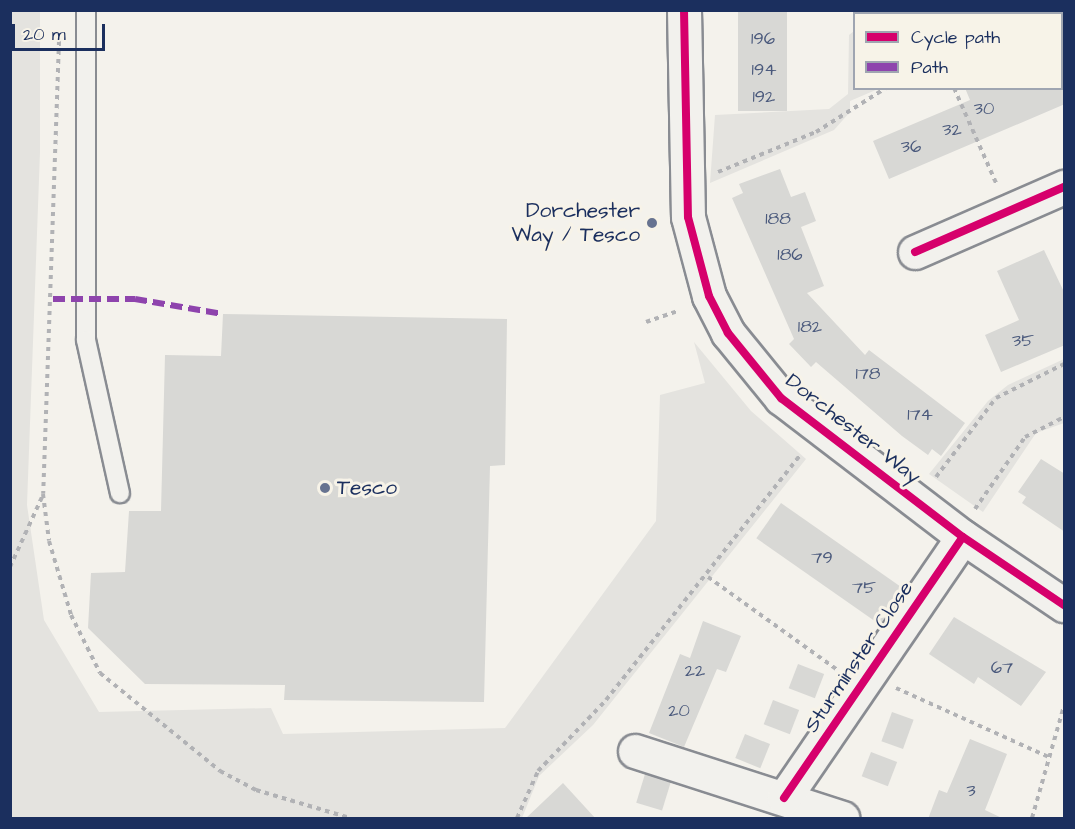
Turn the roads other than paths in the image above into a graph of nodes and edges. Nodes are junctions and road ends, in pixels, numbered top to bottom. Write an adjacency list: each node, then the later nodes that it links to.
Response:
1 (87, 10): 5 (lane)
2 (684, 10): 6 (street, Dorchester Way)
3 (1065, 187): 4 (street)
4 (915, 252)
5 (120, 493)
6 (963, 537): 7 (street, Dorchester Way); 9 (street, Sturminster Close)
7 (1065, 605)
8 (635, 751): 9 (street)
9 (784, 798): 10 (street)
10 (842, 819)

